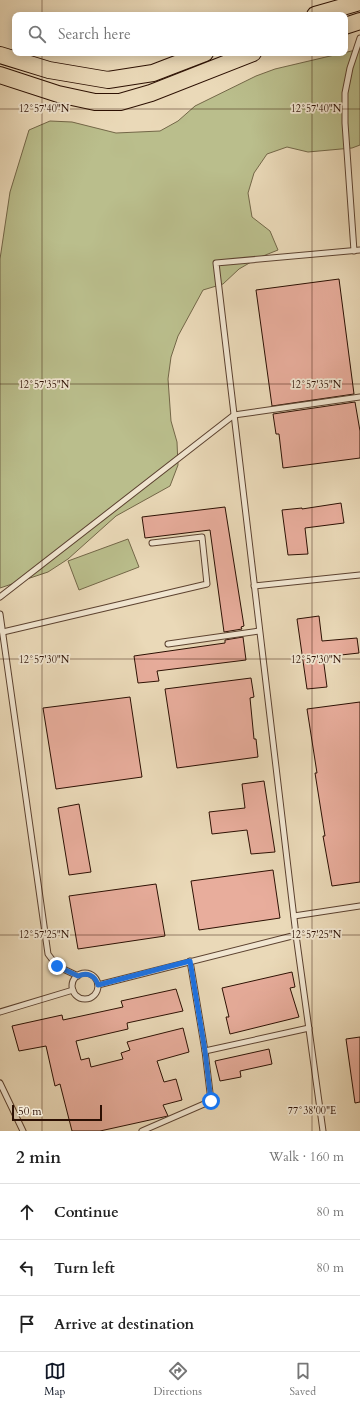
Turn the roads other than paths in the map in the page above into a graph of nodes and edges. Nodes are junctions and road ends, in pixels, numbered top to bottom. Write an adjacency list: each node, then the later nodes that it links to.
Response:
1 (360, 2): 2 (main road)
2 (325, 12)
3 (360, 22): 4 (main road)
4 (348, 25)
5 (360, 38): 10 (lane)
6 (0, 55): 7 (main road)
7 (197, 56)
8 (245, 56): 9 (main road)
9 (0, 75)
10 (357, 250): 12 (lane)
11 (360, 397): 12 (lane)
12 (234, 415): 15 (lane); 16 (lane)
13 (152, 543): 19 (lane)
14 (360, 575): 15 (lane)
15 (254, 586): 18 (lane)
16 (0, 597)
17 (0, 614): 19 (lane)
18 (259, 631): 20 (lane); 22 (lane)
19 (2, 632): 25 (lane)
20 (168, 644)
21 (360, 906): 22 (lane)
22 (294, 916): 23 (lane)
23 (296, 935): 24 (lane); 29 (lane)
24 (190, 961): 26 (lane); 30 (lane)
25 (78, 976): 26 (lane); 27 (lane)
26 (98, 985): 27 (lane)
27 (73, 990): 28 (lane)
28 (0, 1012)
29 (309, 1028): 30 (lane); 34 (lane)
30 (205, 1051): 33 (lane)
31 (0, 1083): 32 (lane)
32 (23, 1131)
33 (142, 1131)
34 (323, 1131)

